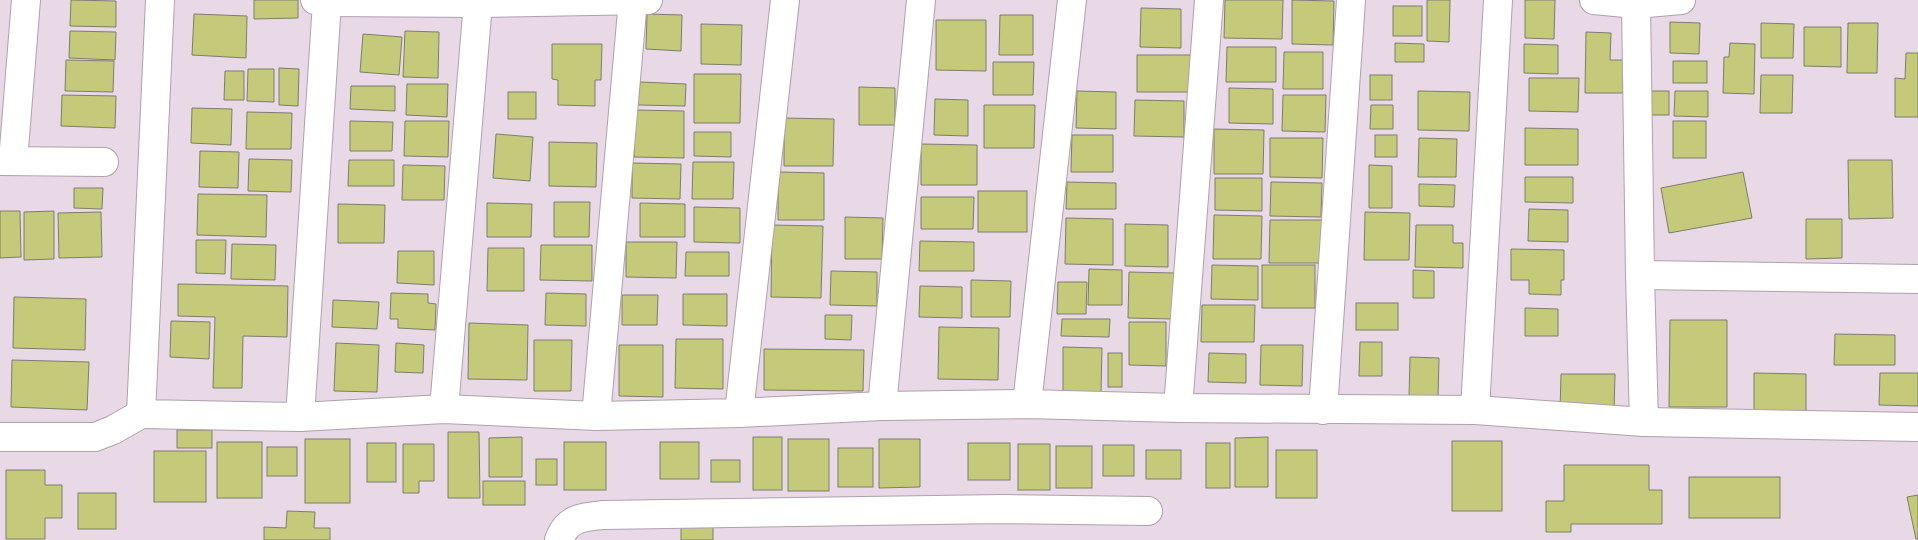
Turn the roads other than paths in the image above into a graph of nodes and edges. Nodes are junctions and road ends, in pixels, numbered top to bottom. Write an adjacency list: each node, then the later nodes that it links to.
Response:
1 (26, 0): 16 (street)
2 (160, 0): 27 (street)
3 (633, 0): 4 (street); 14 (street); 28 (street)
4 (648, 0)
5 (785, 0): 26 (street)
6 (921, 0): 21 (street)
7 (1072, 0): 20 (street)
8 (1209, 0): 22 (street)
9 (1351, 0): 24 (street)
10 (1498, 0): 25 (street)
11 (1594, 0): 15 (street)
12 (1681, 0): 15 (street)
13 (321, 1): 14 (street); 29 (street)
14 (478, 3): 23 (street)
15 (1636, 4): 18 (street)
16 (6, 161): 17 (street)
17 (104, 162)
18 (1640, 275): 19 (street); 30 (street)
19 (1918, 279)
20 (1027, 404): 21 (street); 22 (street)
21 (882, 406): 26 (street)
22 (1178, 408): 24 (street)
23 (444, 409): 28 (street); 29 (street)
24 (1323, 410): 25 (street)
25 (1475, 410): 30 (street)
26 (739, 413): 28 (street)
27 (141, 414): 29 (street); 32 (street)
28 (596, 416)
29 (300, 417)
30 (1644, 422): 31 (street)
31 (1918, 427)
32 (0, 437)
33 (1148, 512): 34 (street)
34 (559, 540)

